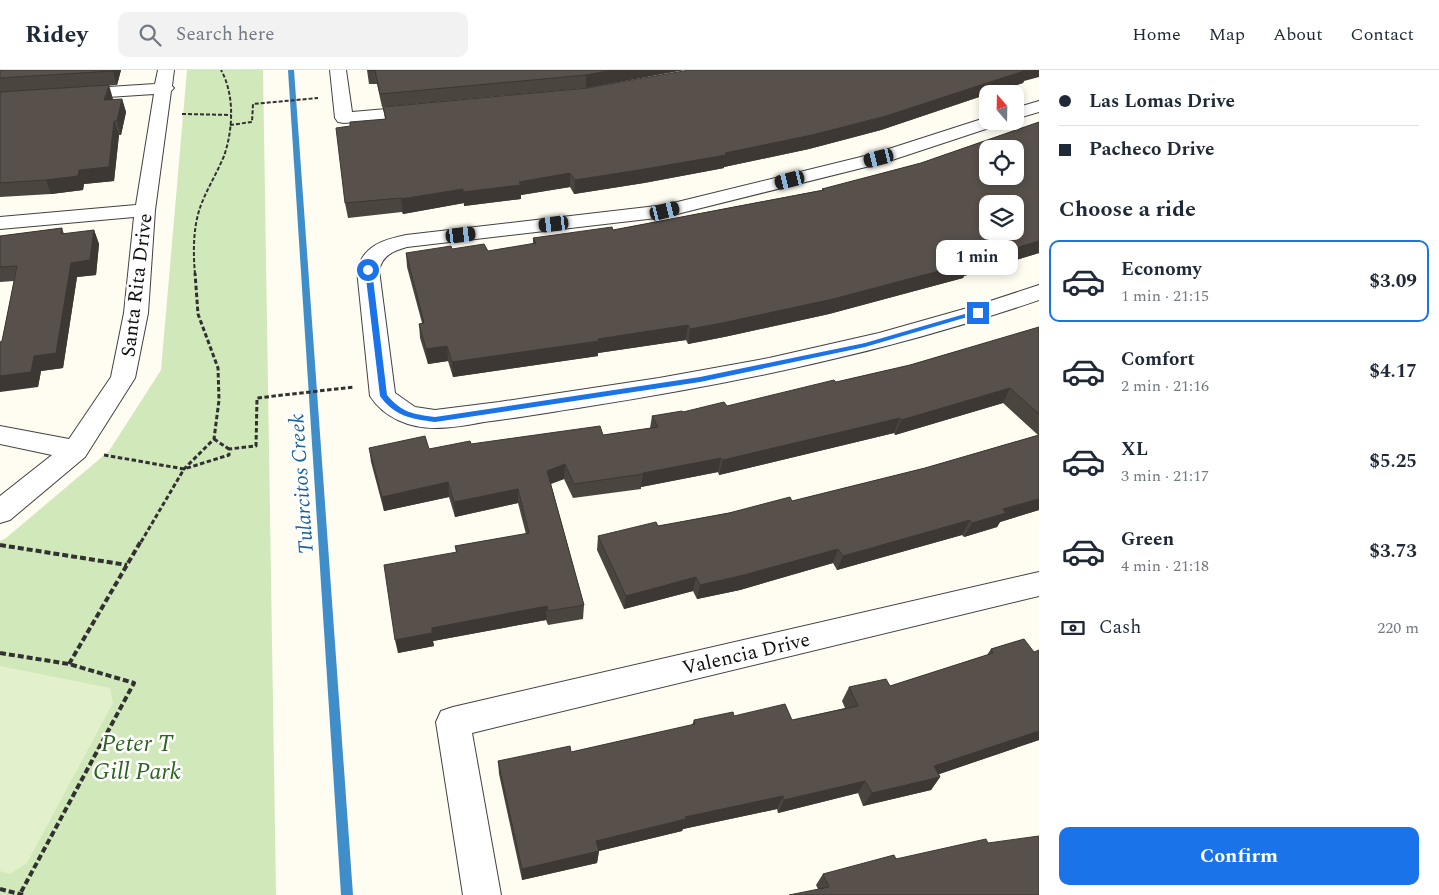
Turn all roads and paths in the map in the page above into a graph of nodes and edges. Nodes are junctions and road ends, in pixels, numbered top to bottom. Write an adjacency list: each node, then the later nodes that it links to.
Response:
1 (222, 70): 10 (path)
2 (338, 70): 7 (street)
3 (165, 79): 4 (street); 9 (street, Santa Rita Drive)
4 (0, 99)
5 (312, 99): 11 (path)
6 (1039, 106): 8 (street)
7 (441, 109)
8 (1024, 111)
9 (161, 113): 10 (path); 13 (street, Santa Rita Drive)
10 (231, 115): 11 (path)
11 (230, 125): 18 (path)
12 (979, 125): 15 (street)
13 (145, 210): 14 (street); 20 (street, Santa Rita Drive)
14 (0, 223)
15 (1039, 292)
16 (338, 389): 19 (path)
17 (0, 435): 20 (street)
18 (214, 439): 19 (path); 21 (path)
19 (229, 449): 21 (path)
20 (76, 450): 21 (path); 22 (street, Santa Rita Drive)
21 (184, 469): 24 (path)
22 (0, 512)
23 (0, 545): 24 (path)
24 (127, 565): 27 (path)
25 (1039, 584): 30 (street, Valencia Drive)
26 (0, 653): 27 (path)
27 (69, 664): 29 (path)
28 (0, 889): 29 (path)
29 (21, 895)
30 (482, 895)

